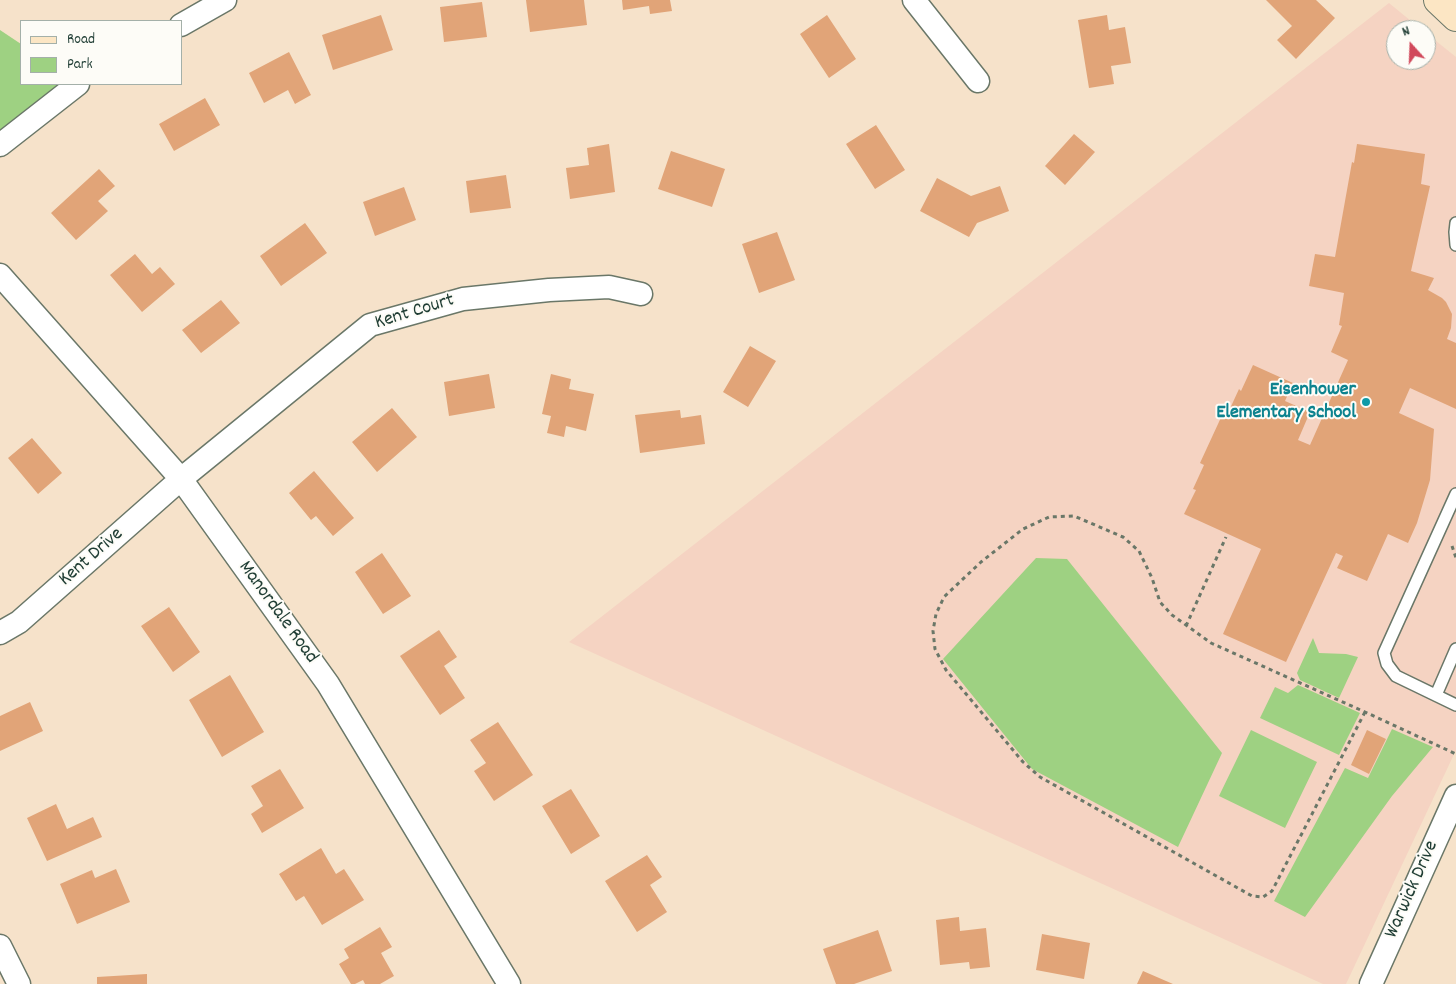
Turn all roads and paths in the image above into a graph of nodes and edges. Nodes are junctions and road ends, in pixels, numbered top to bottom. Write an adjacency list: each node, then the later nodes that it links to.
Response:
1 (225, 0): 5 (street)
2 (914, 0): 6 (street)
3 (1438, 0): 4 (street)
4 (1456, 16)
5 (182, 24)
6 (978, 81)
7 (77, 85): 8 (street)
8 (0, 145)
9 (1456, 222): 10 (lane)
10 (1456, 245)
11 (0, 276): 13 (street, Manordale Road)
12 (641, 294): 13 (street, Kent Court)
13 (181, 479): 17 (street, Kent Drive); 26 (street, Manordale Road)
14 (1456, 494): 19 (lane)
15 (1226, 537): 16 (path)
16 (1186, 626): 21 (path); 21 (path)
17 (0, 633)
18 (1456, 649): 19 (lane)
19 (1436, 695): 20 (lane)
20 (1456, 705)
21 (1365, 712): 22 (path)
22 (1456, 754)
23 (1456, 796): 27 (street, Warwick Drive)
24 (0, 946): 25 (street)
25 (19, 984)
26 (509, 984)
27 (1371, 984)

